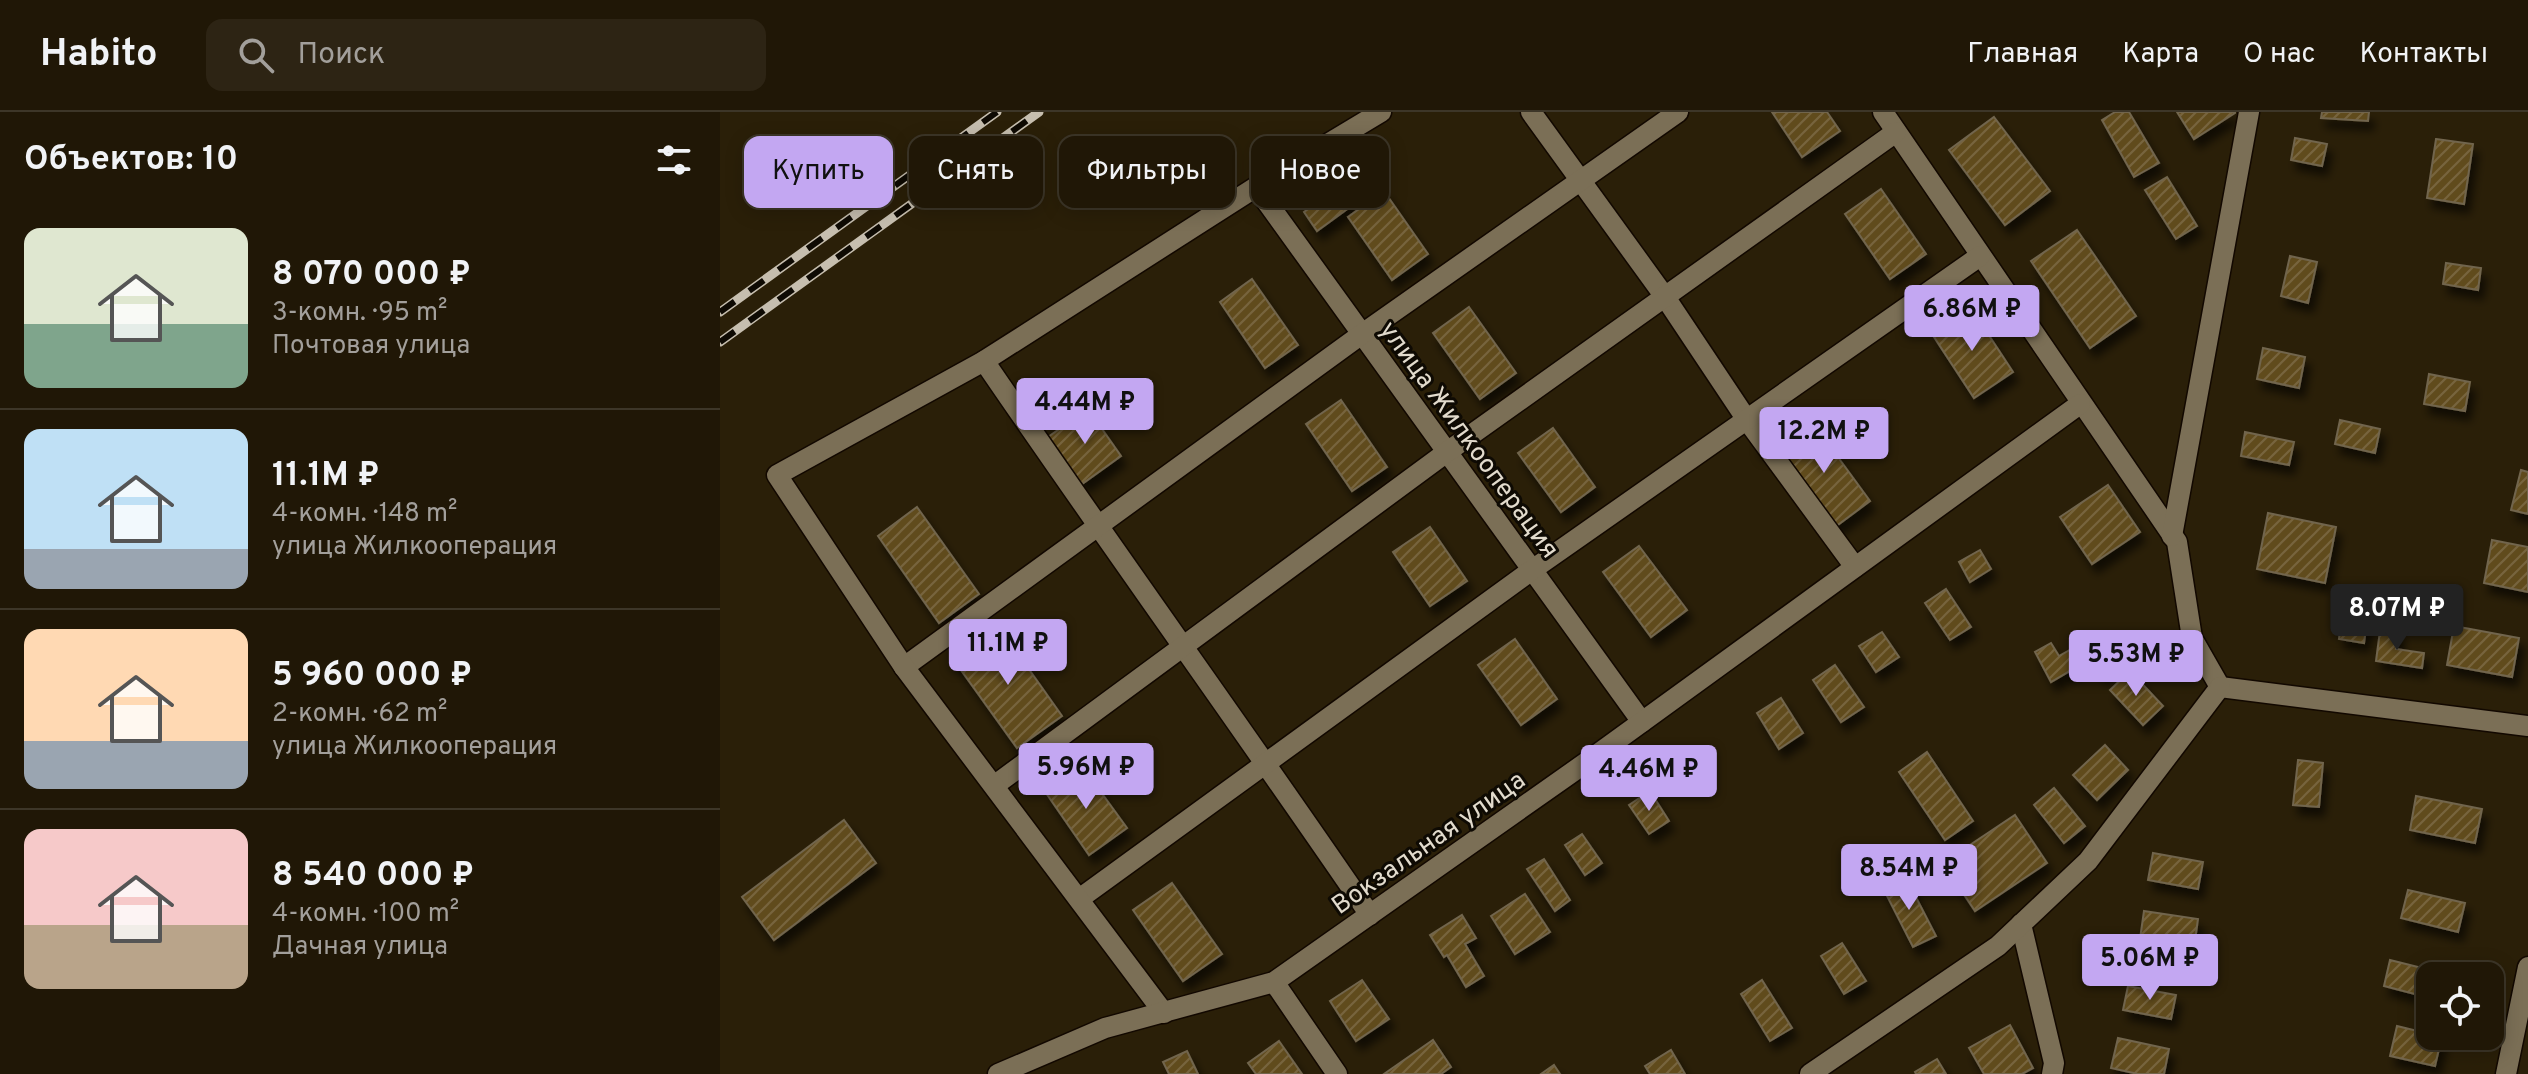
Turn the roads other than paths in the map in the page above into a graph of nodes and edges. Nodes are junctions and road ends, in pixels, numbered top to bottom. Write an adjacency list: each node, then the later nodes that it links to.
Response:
1 (1381, 112): 7 (street)
2 (1531, 112): 8 (street)
3 (1678, 112): 8 (street)
4 (1883, 112): 6 (street)
5 (2249, 112): 19 (street)
6 (1896, 132): 11 (street); 12 (street)
7 (1341, 136)
8 (1579, 181): 12 (street); 13 (street)
9 (1251, 190): 14 (street)
10 (1271, 208): 13 (street, улица Жилкооперация)
11 (1980, 256): 15 (street); 16 (street)
12 (1665, 297): 16 (street); 17 (street)
13 (1362, 334): 17 (street, улица Жилкооперация); 18 (street)
14 (984, 361): 18 (street); 23 (street)
15 (2080, 404): 19 (street); 20 (street, Вокзальная улица)
16 (1747, 420): 20 (street); 21 (street)
17 (1447, 452): 21 (street, улица Жилкооперация); 22 (street)
18 (1097, 527): 22 (street); 23 (street)
19 (2172, 536): 24 (street)
20 (1855, 567): 25 (street, Вокзальная улица)
21 (1532, 570): 25 (street, улица Жилкооперация); 27 (street)
22 (1182, 647): 27 (street); 28 (street)
23 (904, 667): 28 (street)
24 (2220, 687): 26 (street); 31 (street)
25 (1642, 722): 30 (street, Вокзальная улица)
26 (2528, 726)
27 (1266, 763): 29 (street); 30 (street)
28 (995, 785): 29 (street)
29 (1079, 899): 34 (street)
30 (1370, 915): 33 (street, Вокзальная улица)
31 (2021, 924): 37 (street); 38 (street)
32 (2528, 967): 39 (street)
33 (1274, 982): 34 (street, Вокзальная улица); 36 (street)
34 (1164, 1013): 35 (street, Вокзальная улица)
35 (998, 1074)
36 (1337, 1074)
37 (1810, 1074)
38 (2052, 1074)
39 (2506, 1074)

